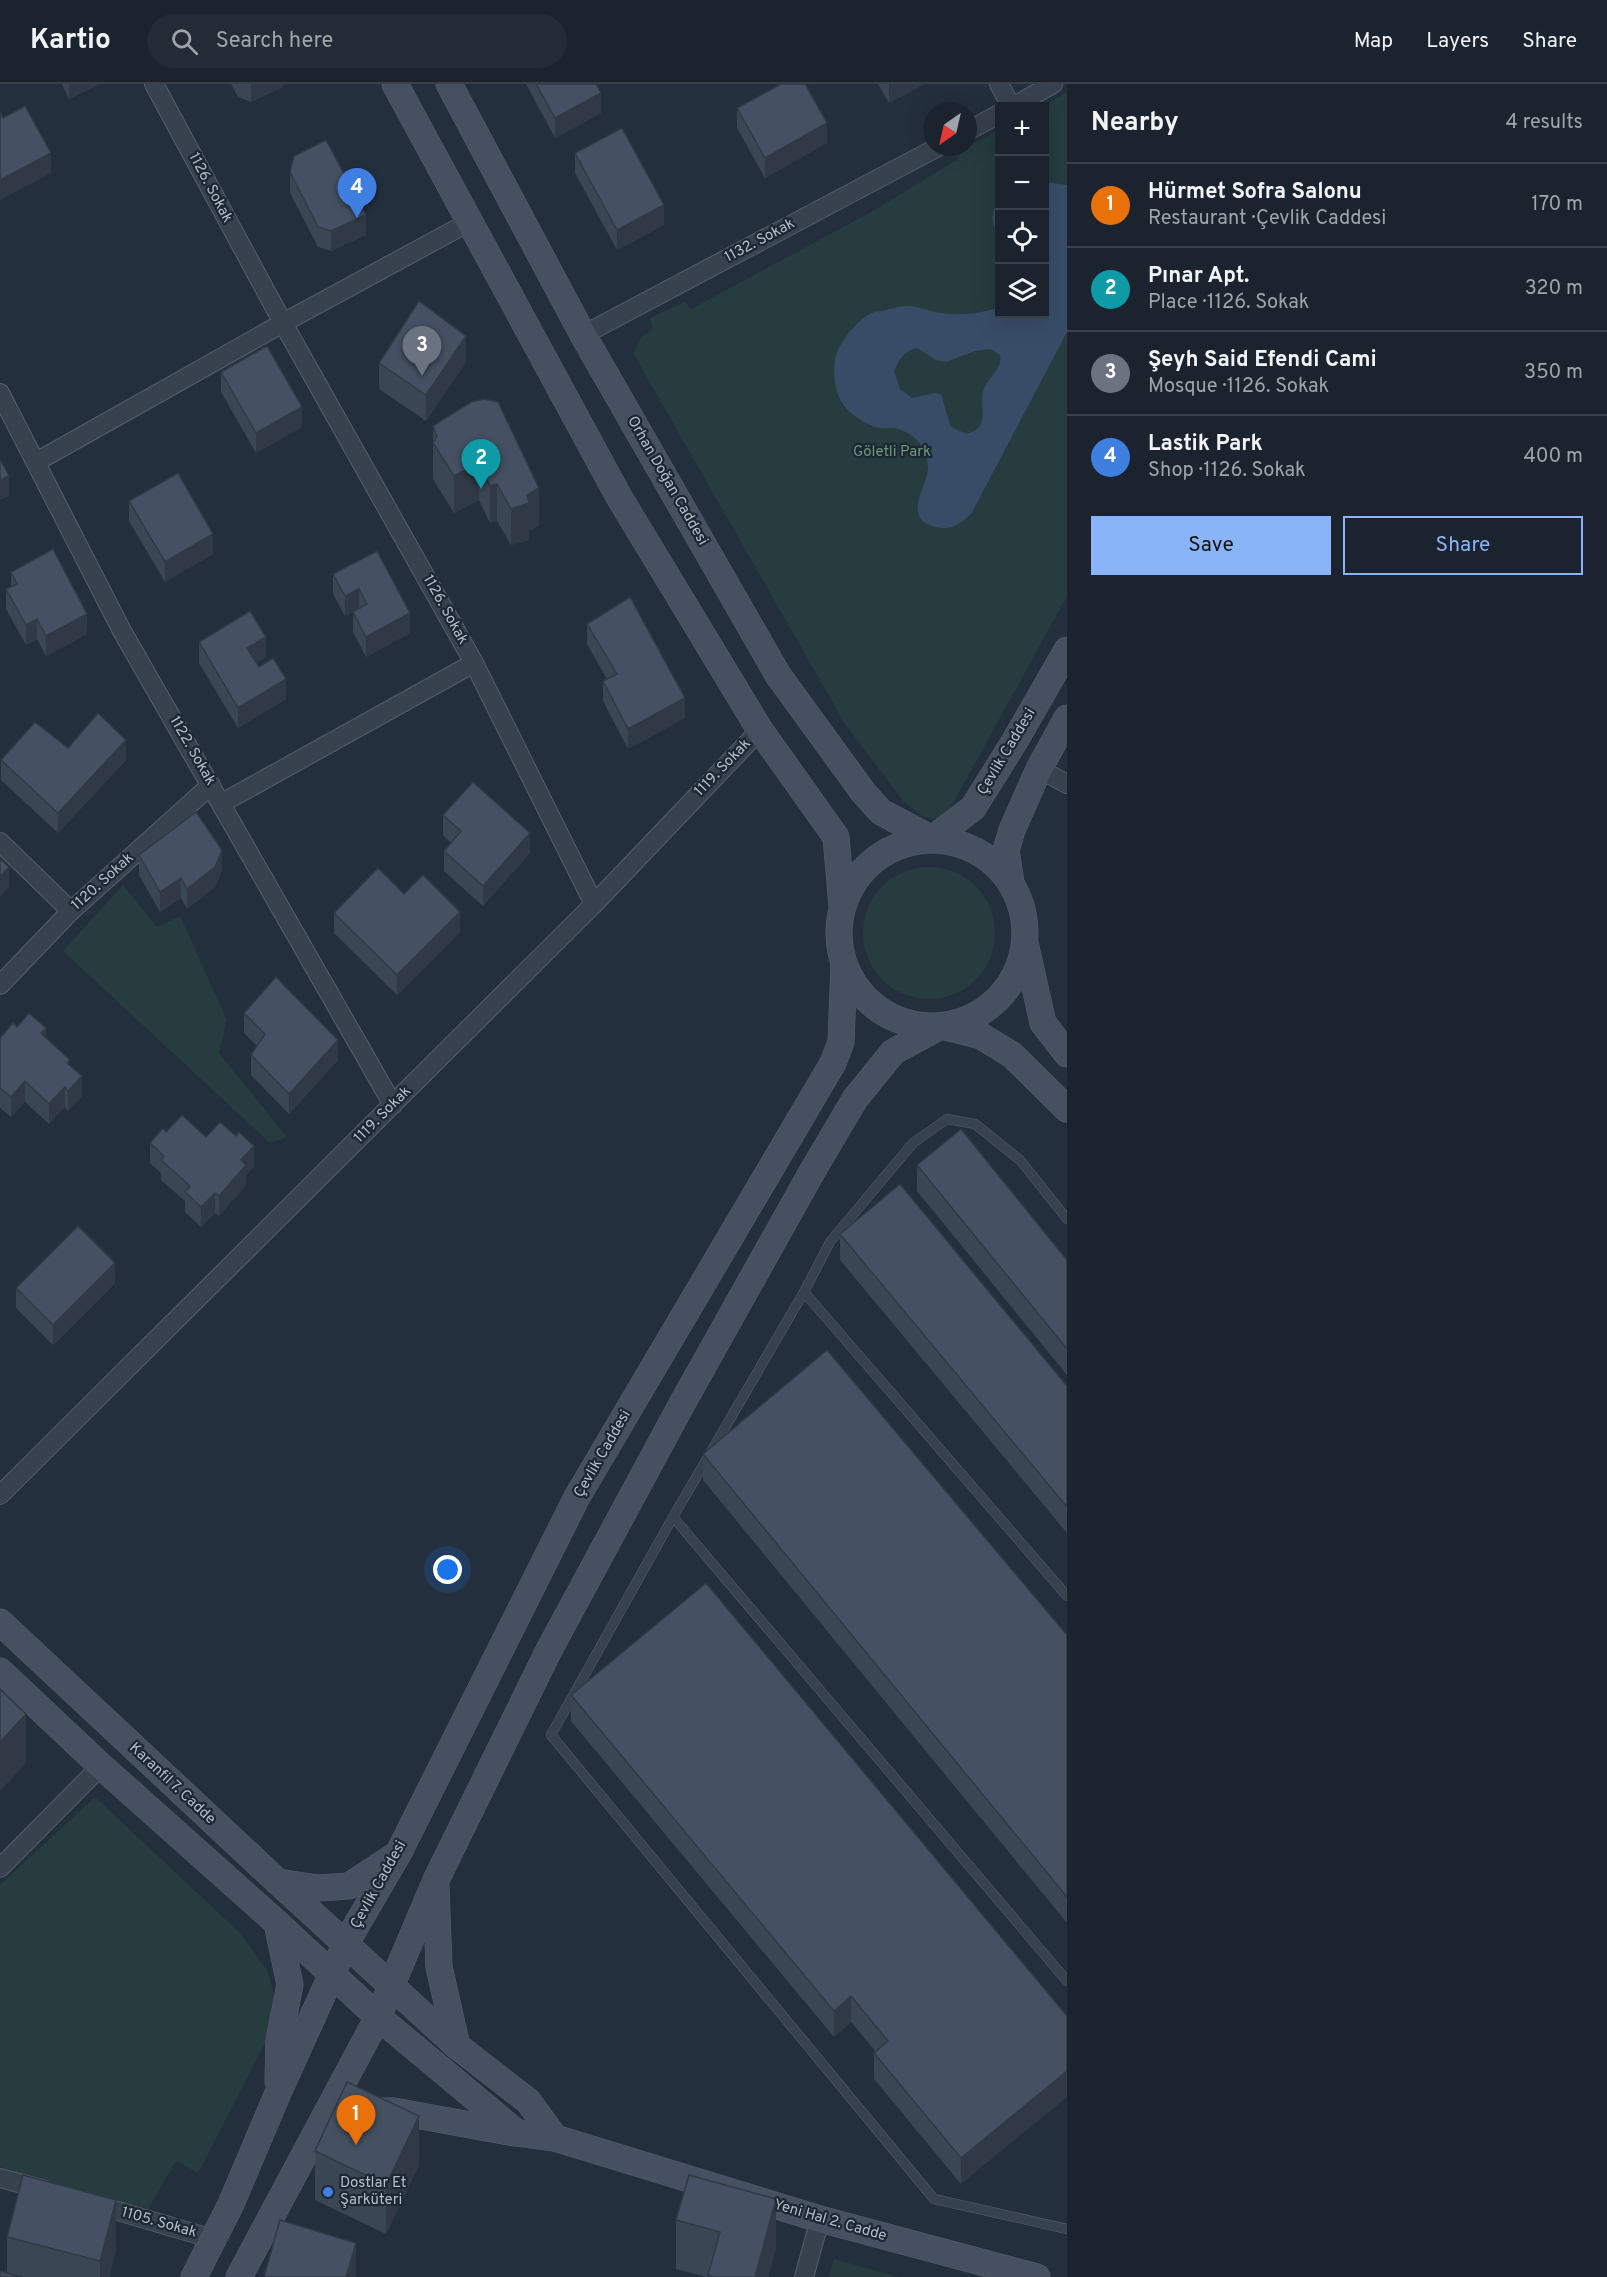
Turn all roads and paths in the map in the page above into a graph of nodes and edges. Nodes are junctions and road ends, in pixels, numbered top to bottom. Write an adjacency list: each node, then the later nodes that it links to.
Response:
1 (154, 84): 12 (street, 1126. Sokak)
2 (395, 84): 11 (main road)
3 (449, 84): 13 (main road, Orhan Doğan Caddesi)
4 (999, 84): 6 (street)
5 (1053, 84): 7 (street)
6 (1010, 102)
7 (1019, 102)
8 (995, 116): 9 (street)
9 (977, 126)
10 (923, 155): 13 (street, 1132. Sokak)
11 (471, 221): 12 (street); 19 (main road)
12 (283, 323): 15 (street); 17 (street, 1126. Sokak)
13 (583, 336): 24 (main road, Orhan Doğan Caddesi)
14 (0, 393): 15 (street, 1122. Sokak)
15 (36, 462): 22 (street, 1122. Sokak)
16 (1067, 650): 24 (main road, Çevlik Caddesi)
17 (474, 663): 23 (street); 27 (street, 1126. Sokak)
18 (1067, 718): 20 (main road)
19 (760, 730): 27 (street, 1119. Sokak); 28 (main road)
20 (1039, 769): 21 (street); 26 (main road)
21 (1067, 784)
22 (211, 785): 23 (street, 1122. Sokak); 29 (street, 1120. Sokak)
23 (222, 804): 35 (street, 1122. Sokak)
24 (932, 839): 26 (main road); 28 (main road)
25 (0, 842): 29 (street)
26 (1011, 883): 30 (main road)
27 (594, 904): 35 (street, 1119. Sokak)
28 (842, 906): 31 (main road)
29 (71, 910): 32 (street, 1120. Sokak)
30 (1025, 944): 33 (main road); 34 (main road)
31 (844, 965): 33 (main road); 45 (main road, Çevlik Caddesi)
32 (0, 985)
33 (941, 1026): 36 (main road); 47 (main road)
34 (1067, 1054)
35 (393, 1105): 39 (street, 1119. Sokak)
36 (1067, 1109)
37 (1067, 1219): 38 (lane)
38 (804, 1293): 40 (lane); 41 (lane)
39 (0, 1495)
40 (674, 1517): 52 (lane); 62 (lane)
41 (1067, 1596)
42 (0, 1622): 48 (main road, Karanfil 7. Cadde)
43 (0, 1671): 44 (main road)
44 (100, 1766): 46 (street); 49 (main road)
45 (398, 1854): 48 (main road); 50 (main road, Çevlik Caddesi)
46 (0, 1868)
47 (436, 1880): 53 (main road); 55 (main road)
48 (278, 1882): 50 (main road, Karanfil 7. Cadde)
49 (277, 1923): 51 (main road); 56 (main road)
50 (346, 1943): 51 (main road, Çevlik Caddesi); 53 (main road, Karanfil 7. Cadde)
51 (331, 1974): 54 (main road); 56 (main road, Çevlik Caddesi)
52 (1067, 1981)
53 (392, 1987): 54 (main road); 55 (main road, Karanfil 7. Cadde)
54 (378, 2017): 57 (main road); 59 (main road)
55 (457, 2046): 58 (main road, Karanfil 7. Cadde)
56 (278, 2093): 63 (main road)
57 (517, 2133): 58 (main road, Yeni Hal 2. Cadde); 59 (main road, Yeni Hal 2. Cadde)
58 (555, 2138): 61 (main road, Yeni Hal 2. Cadde)
59 (314, 2139): 65 (main road)
60 (0, 2178): 63 (street, 1105. Sokak)
61 (820, 2219): 66 (street); 67 (main road, Yeni Hal 2. Cadde)
62 (1067, 2229)
63 (213, 2239): 64 (main road)
64 (194, 2277)
65 (239, 2277)
66 (804, 2277)
67 (1035, 2277)

